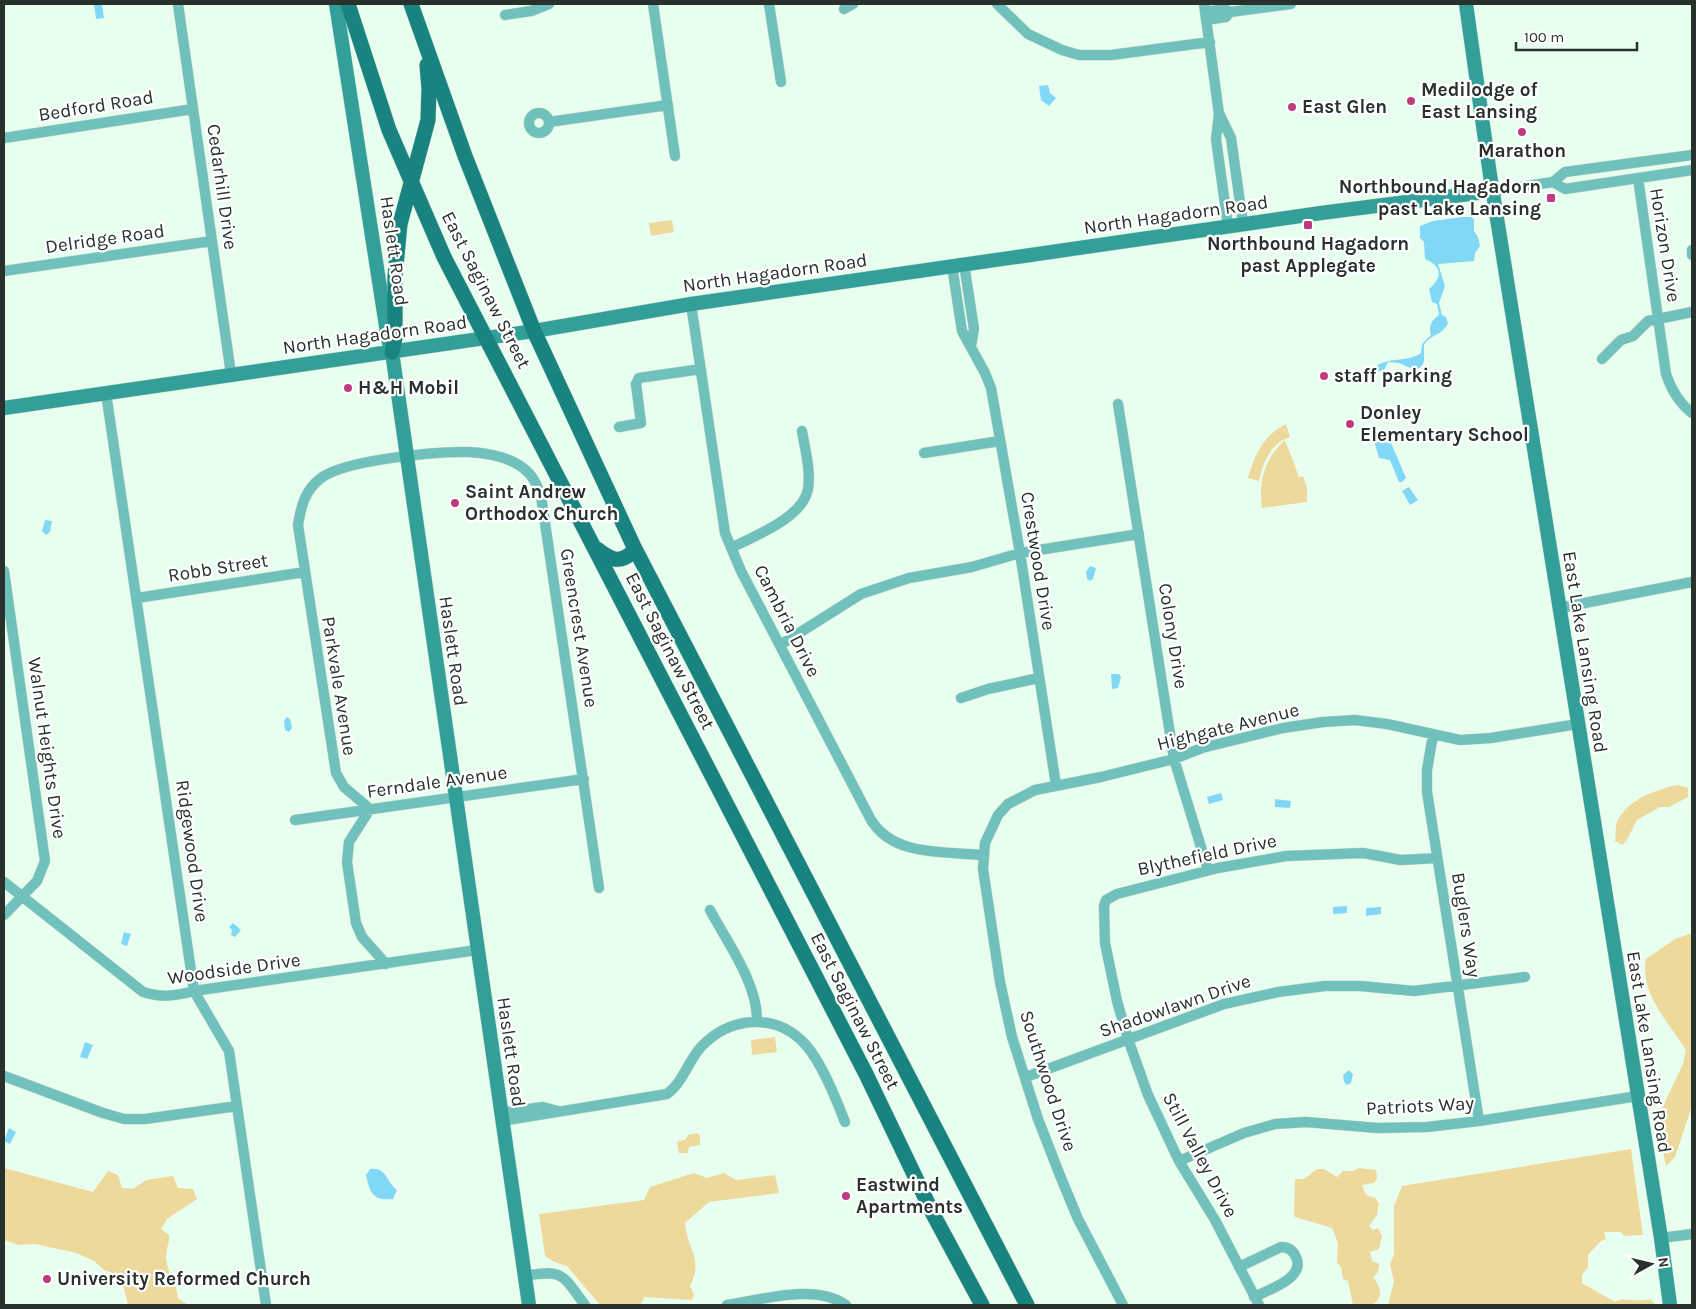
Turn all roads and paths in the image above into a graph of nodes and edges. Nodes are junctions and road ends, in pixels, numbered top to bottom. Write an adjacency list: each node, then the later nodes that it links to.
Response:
1 (178, 4): 17 (street, Cedarhill Drive)
2 (336, 4): 40 (main road, Haslett Road)
3 (348, 4): 25 (main road, East Saginaw Street)
4 (411, 4): 13 (main road, East Saginaw Street)
5 (549, 4): 12 (street)
6 (653, 4): 16 (street)
7 (769, 4): 15 (street)
8 (997, 4): 14 (street)
9 (1291, 4): 11 (street)
10 (1466, 4): 27 (main road, East Lake Lansing Road)
11 (1205, 12): 14 (street)
12 (505, 15)
13 (421, 32): 25 (main road); 38 (main road, East Saginaw Street)
14 (1210, 42): 18 (street)
15 (781, 82)
16 (668, 105): 19 (street); 22 (street)
17 (193, 109): 20 (street, Bedford Road); 30 (street, Cedarhill Drive)
18 (1220, 114): 28 (street); 29 (street)
19 (549, 122)
20 (4, 138)
21 (1692, 155): 26 (street, North Hagadorn Road)
22 (675, 156)
23 (1692, 170): 24 (street, North Hagadorn Road)
24 (1638, 178): 26 (street, North Hagadorn Road); 37 (street, Horizon Drive)
25 (410, 182): 39 (main road, East Saginaw Street); 40 (main road)
26 (1553, 182): 27 (street, North Hagadorn Road)
27 (1493, 190): 28 (main road, North Hagadorn Road); 62 (main road, East Lake Lansing Road)
28 (1243, 224): 29 (main road, North Hagadorn Road)
29 (1228, 226): 33 (main road, North Hagadorn Road)
30 (212, 241): 34 (street, Delridge Road); 43 (street, Cedarhill Drive)
31 (1692, 250): 32 (street)
32 (1692, 255)
33 (958, 265): 35 (main road, North Hagadorn Road); 50 (street, Crestwood Drive)
34 (4, 271)
35 (691, 304): 38 (main road, North Hagadorn Road); 42 (street, Cambria Drive)
36 (1692, 312): 37 (street)
37 (1659, 318): 41 (street, Horizon Drive); 47 (street, Horizon Drive)
38 (534, 331): 39 (main road, North Hagadorn Road); 54 (main road, East Saginaw Street)
39 (486, 337): 40 (main road, North Hagadorn Road); 55 (main road, East Saginaw Street)
40 (392, 352): 43 (main road, North Hagadorn Road); 52 (main road, Haslett Road)
41 (1602, 359)
42 (701, 369): 48 (street); 56 (street, Cambria Drive)
43 (231, 374): 44 (main road, North Hagadorn Road)
44 (106, 393): 46 (main road, North Hagadorn Road); 61 (street, Ridgewood Drive)
45 (1118, 404): 53 (street, Colony Drive)
46 (4, 408)
47 (1692, 413)
48 (619, 427)
49 (802, 431): 56 (street)
50 (1000, 441): 51 (street); 57 (street, Crestwood Drive)
51 (924, 453)
52 (406, 457): 59 (street, Parkvale Avenue); 69 (street, Greencrest Avenue); 71 (main road, Haslett Road)
53 (1139, 534): 57 (street); 68 (street, Colony Drive)
54 (634, 546): 55 (main road); 109 (main road, East Saginaw Street)
55 (596, 548): 108 (main road, East Saginaw Street)
56 (731, 548): 63 (street, Cambria Drive)
57 (1020, 553): 63 (street); 64 (street, Crestwood Drive)
58 (4, 571): 79 (street, Walnut Heights Drive)
59 (304, 572): 61 (street, Robb Street); 72 (street, Parkvale Avenue)
60 (1692, 582): 62 (street)
61 (137, 598): 87 (street, Ridgewood Drive)
62 (1559, 608): 66 (main road, East Lake Lansing Road)
63 (780, 645): 74 (street, Cambria Drive)
64 (1039, 678): 65 (street); 70 (street, Crestwood Drive)
65 (961, 698)
66 (1578, 724): 67 (street, Highgate Avenue); 92 (main road, East Lake Lansing Road)
67 (1433, 735): 68 (street, Highgate Avenue); 75 (street, Buglers Way)
68 (1174, 759): 70 (street, Highgate Avenue); 76 (street, Colony Drive)
69 (584, 779): 71 (street, Ferndale Avenue); 78 (street, Greencrest Avenue)
70 (1056, 785): 74 (street, Highgate Avenue)
71 (455, 797): 72 (street, Ferndale Avenue); 83 (main road, Haslett Road)
72 (370, 809): 73 (street, Ferndale Avenue); 84 (street)
73 (295, 820)
74 (982, 855): 91 (street, Southwood Drive)
75 (1437, 858): 76 (street, Blythefield Drive); 86 (street, Buglers Way)
76 (1208, 870): 80 (street, Blythefield Drive)
77 (4, 882): 79 (street, Woodside Drive)
78 (599, 888)
79 (23, 897): 82 (street, Walnut Heights Drive); 87 (street, Woodside Drive)
80 (1106, 900): 89 (street, Still Valley Drive)
81 (710, 910): 88 (street)
82 (4, 915)
83 (477, 950): 84 (street, Woodside Drive); 94 (main road, Haslett Road)
84 (386, 964): 87 (street, Woodside Drive)
85 (1525, 977): 86 (street, Shadowlawn Drive)
86 (1458, 986): 89 (street, Shadowlawn Drive); 95 (street, Buglers Way)
87 (194, 992): 93 (street, Ridgewood Drive)
88 (756, 1021): 94 (street); 96 (street)
89 (1128, 1039): 91 (street, Shadowlawn Drive); 97 (street, Still Valley Drive)
90 (4, 1076): 93 (street)
91 (1026, 1077): 110 (street, Southwood Drive)
92 (1638, 1096): 95 (street, Patriots Way); 99 (main road, East Lake Lansing Road)
93 (237, 1106): 103 (street, Ridgewood Drive)
94 (501, 1117): 101 (main road, Haslett Road)
95 (1479, 1121): 97 (street, Patriots Way)
96 (845, 1122)
97 (1179, 1161): 100 (street, Still Valley Drive)
98 (1692, 1234): 99 (street)
99 (1661, 1238): 111 (main road, East Lake Lansing Road)
100 (1239, 1267): 102 (street, Still Valley Drive); 102 (street)
101 (524, 1276): 104 (main road, Haslett Road); 105 (street)
102 (1257, 1301)
103 (266, 1305)
104 (528, 1305)
105 (585, 1305)
106 (727, 1305): 107 (street)
107 (846, 1305)
108 (982, 1305)
109 (1027, 1305)
110 (1123, 1305)
111 (1670, 1305)

